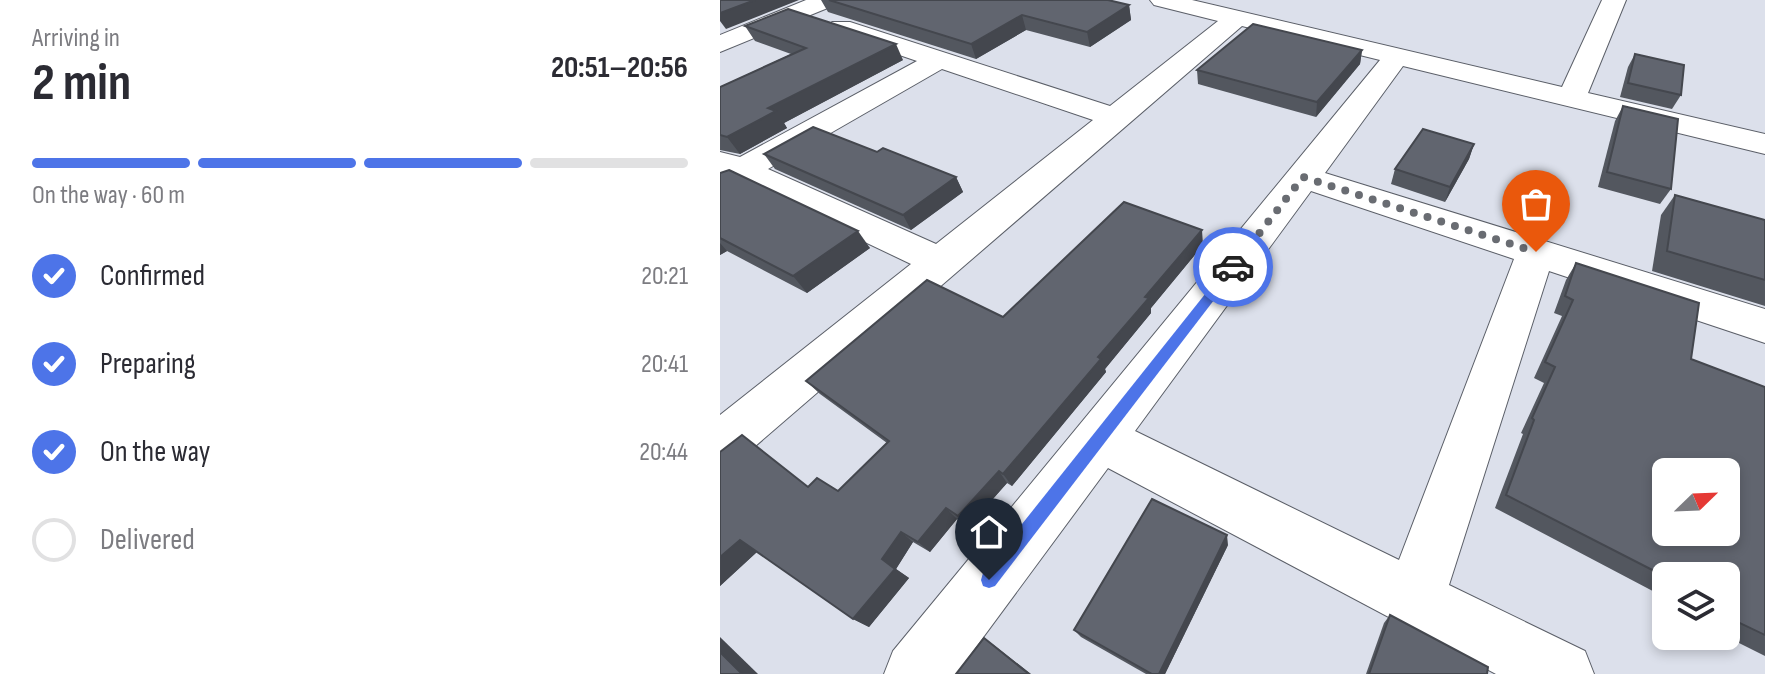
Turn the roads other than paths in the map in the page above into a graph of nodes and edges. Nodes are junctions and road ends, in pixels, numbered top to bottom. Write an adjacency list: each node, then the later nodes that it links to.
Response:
1 (827, 0): 4 (street)
2 (1613, 0): 9 (street)
3 (1182, 2): 5 (street)
4 (797, 13): 6 (street); 8 (street)
5 (1237, 18): 7 (street); 10 (street)
6 (720, 44)
7 (1397, 56): 9 (street); 13 (street)
8 (939, 60): 10 (street); 12 (street)
9 (1571, 98): 11 (street)
10 (1116, 118): 15 (street)
11 (1765, 144)
12 (727, 171): 15 (street)
13 (1303, 177): 14 (street); 17 (street)
14 (1536, 252): 16 (street); 19 (street)
15 (941, 262): 18 (street)
16 (1765, 326)
17 (1099, 438): 19 (street); 20 (street)
18 (720, 445)
19 (1414, 599): 21 (street)
20 (916, 674)
21 (1562, 674)

